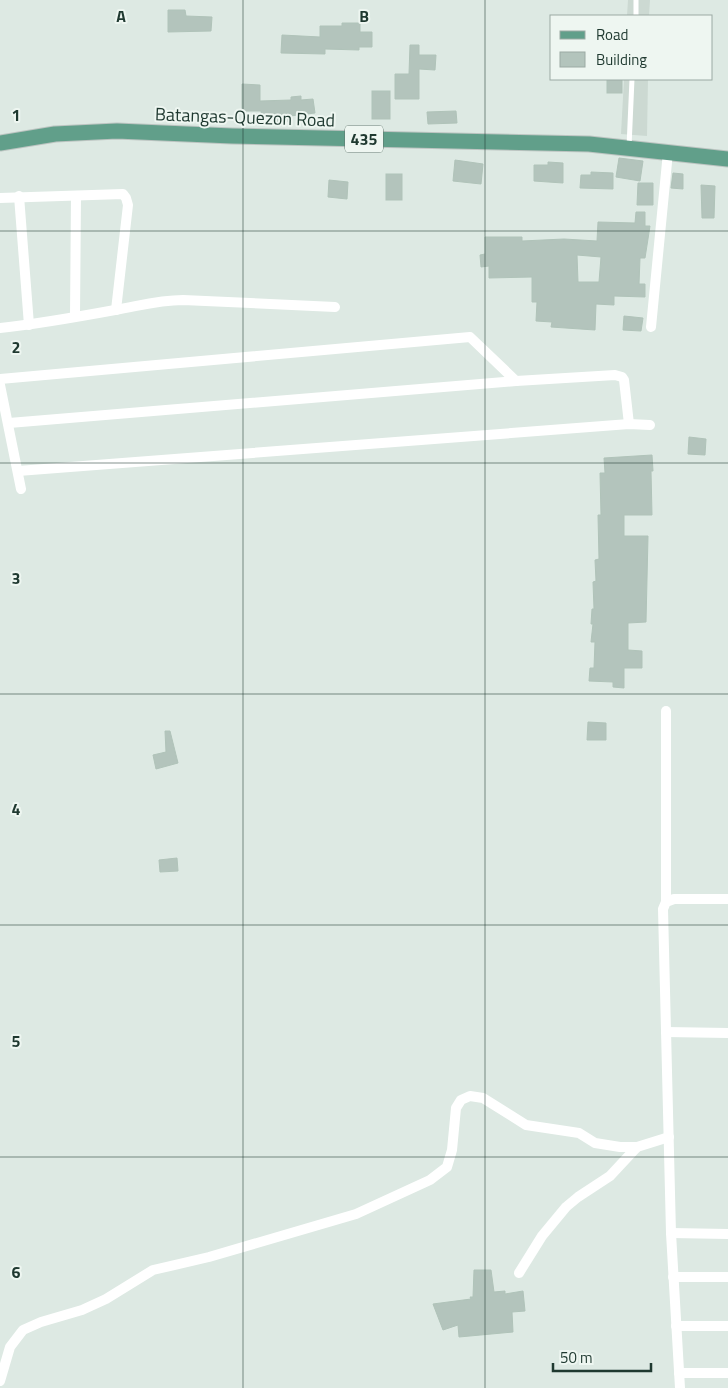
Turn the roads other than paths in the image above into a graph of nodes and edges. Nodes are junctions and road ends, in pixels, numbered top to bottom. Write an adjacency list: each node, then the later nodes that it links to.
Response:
1 (636, 0): 2 (lane)
2 (636, 15)
3 (632, 80): 5 (lane)
4 (0, 143): 5 (main road, Batangas-Quezon Road / 435)
5 (629, 148): 6 (main road, Batangas-Quezon Road / 435)
6 (668, 152): 7 (main road, Batangas-Quezon Road / 435); 15 (street)
7 (728, 159)
8 (19, 196): 9 (street); 10 (street); 14 (street)
9 (76, 196): 12 (street); 13 (street)
10 (0, 198)
11 (335, 307): 12 (street)
12 (116, 310): 13 (street)
13 (75, 316): 14 (street)
14 (29, 325): 16 (street)
15 (651, 327)
16 (0, 328)
17 (0, 379): 18 (street)
18 (516, 380): 20 (street); 21 (street)
19 (0, 385): 20 (street)
20 (9, 424): 23 (street)
21 (629, 424): 22 (street); 23 (street)
22 (650, 425)
23 (18, 471): 24 (street)
24 (21, 489)
25 (666, 711): 27 (street)
26 (728, 899): 27 (street)
27 (666, 902): 28 (street)
28 (666, 1032): 29 (street); 30 (street)
29 (728, 1032)
30 (669, 1137): 31 (street); 32 (street)
31 (637, 1147): 34 (street); 41 (street)
32 (671, 1233): 33 (street); 35 (street)
33 (728, 1234)
34 (519, 1273)
35 (673, 1277): 36 (street); 37 (street)
36 (728, 1277)
37 (676, 1326): 38 (street); 39 (street)
38 (728, 1326)
39 (679, 1373): 40 (street); 42 (street)
40 (728, 1373)
41 (0, 1381)
42 (680, 1388)

